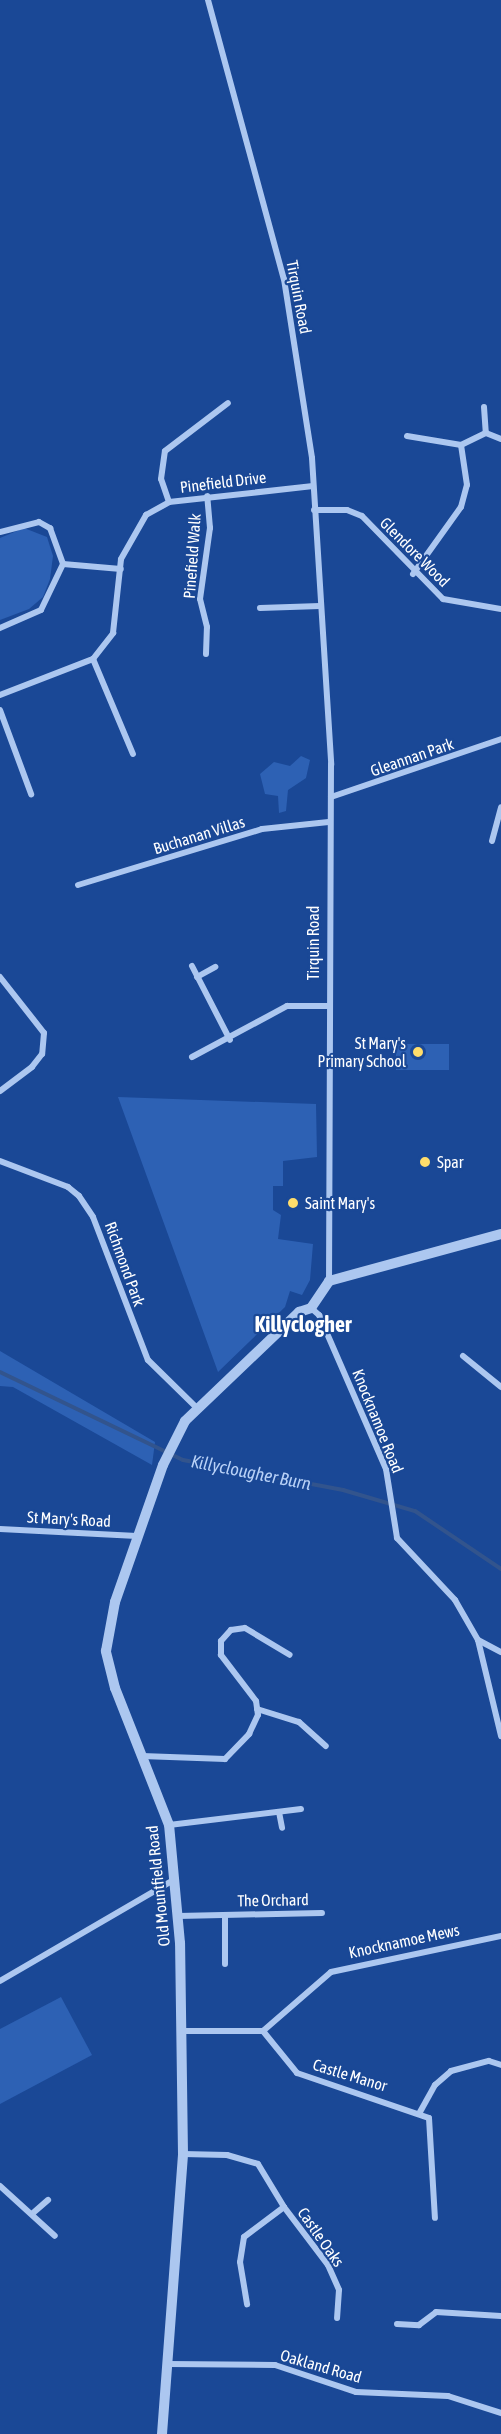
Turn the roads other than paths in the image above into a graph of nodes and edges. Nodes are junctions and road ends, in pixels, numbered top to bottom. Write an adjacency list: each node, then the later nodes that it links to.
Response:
1 (208, 0): 8 (street, Tirquin Road)
2 (228, 403): 10 (street)
3 (484, 407): 4 (street)
4 (486, 433): 6 (street); 7 (street)
5 (407, 436): 7 (street)
6 (501, 439)
7 (461, 445): 15 (street)
8 (313, 486): 9 (street, Pinefield Drive); 11 (street, Tirquin Road)
9 (207, 496): 10 (street, Pinefield Drive); 20 (street, Pinefield Walk)
10 (169, 502): 14 (street, Pinefield Drive)
11 (314, 510): 15 (street, Glendore Wood); 16 (street, Tirquin Road)
12 (0, 532): 13 (street)
13 (63, 564): 14 (street); 19 (street)
14 (121, 569): 21 (street, Pinefield Drive)
15 (413, 573): 18 (street, Glendore Wood)
16 (320, 606): 17 (street); 27 (street, Tirquin Road)
17 (261, 608)
18 (501, 609)
19 (0, 628)
20 (206, 654)
21 (93, 659): 22 (street); 25 (street)
22 (0, 694)
23 (0, 710): 26 (street)
24 (501, 739): 27 (street, Gleannan Park)
25 (133, 754)
26 (31, 794)
27 (331, 797): 29 (street, Tirquin Road)
28 (501, 807): 30 (street)
29 (329, 822): 31 (street, Buchanan Villas); 36 (street, Tirquin Road)
30 (492, 841)
31 (78, 885)
32 (192, 966): 35 (street)
33 (214, 967): 35 (street)
34 (0, 977): 39 (street)
35 (197, 977): 37 (street)
36 (327, 1006): 37 (street); 42 (street, Tirquin Road)
37 (230, 1040): 38 (street)
38 (192, 1057)
39 (0, 1091)
40 (0, 1161): 46 (street, Richmond Park)
41 (501, 1234): 42 (street)
42 (329, 1281): 43 (street)
43 (311, 1308): 46 (street, Old Mountfield Road); 49 (street, Knocknamoe Road)
44 (463, 1356): 45 (street)
45 (501, 1387)
46 (197, 1408): 48 (street, Old Mountfield Road)
47 (0, 1529): 48 (street, St Mary's Road)
48 (137, 1536): 55 (street, Old Mountfield Road)
49 (478, 1640): 50 (street); 53 (street, Knocknamoe Road)
50 (501, 1652)
51 (290, 1656): 52 (street)
52 (257, 1709): 54 (street); 55 (street)
53 (501, 1736)
54 (326, 1746)
55 (142, 1756): 58 (street, Old Mountfield Road)
56 (301, 1809): 57 (street)
57 (279, 1812): 58 (street); 59 (street)
58 (169, 1826): 60 (street, Old Mountfield Road)
59 (282, 1828)
60 (176, 1878): 63 (street, Old Mountfield Road); 66 (street)
61 (322, 1913): 62 (street, The Orchard)
62 (225, 1915): 63 (street, The Orchard); 65 (street, The Orchard)
63 (178, 1916): 67 (street, Old Mountfield Road)
64 (501, 1935): 68 (street, Knocknamoe Mews)
65 (225, 1964)
66 (0, 1981)
67 (183, 2031): 68 (street); 71 (street, Old Mountfield Road)
68 (262, 2031): 70 (street, Castle Manor)
69 (501, 2065): 70 (street)
70 (420, 2112): 76 (street)
71 (183, 2154): 74 (street, Castle Oaks); 82 (street, Old Mountfield Road)
72 (0, 2186): 75 (street)
73 (48, 2200): 75 (street)
74 (284, 2207): 78 (street, Castle Oaks); 80 (street, Castle Oaks)
75 (33, 2213): 77 (street)
76 (435, 2218)
77 (55, 2236)
78 (247, 2304)
79 (501, 2316): 81 (street)
80 (337, 2318)
81 (397, 2324)
82 (168, 2364): 83 (street, Oakland Road); 84 (street, Old Mountfield Road)
83 (501, 2414)
84 (162, 2434)

